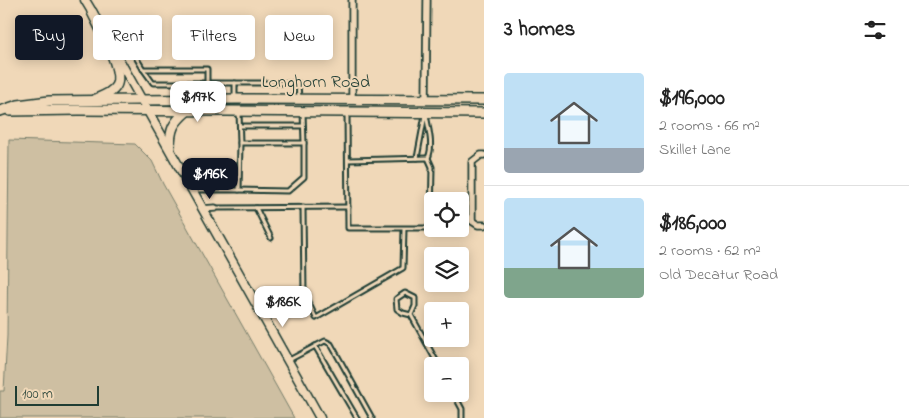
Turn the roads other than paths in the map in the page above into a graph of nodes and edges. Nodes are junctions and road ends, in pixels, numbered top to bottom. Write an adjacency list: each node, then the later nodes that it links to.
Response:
1 (85, 0): 4 (street)
2 (352, 0): 15 (street)
3 (426, 0): 17 (street)
4 (92, 12): 5 (street); 16 (main road)
5 (94, 15)
6 (120, 60): 19 (street)
7 (137, 60): 8 (lane)
8 (143, 69): 9 (lane); 9 (lane)
9 (174, 76): 10 (lane); 10 (lane)
10 (197, 76): 11 (lane); 11 (lane)
11 (207, 83): 12 (lane)
12 (235, 83): 13 (lane); 14 (lane)
13 (235, 99): 14 (main road, Longhorn Road); 19 (main road, Longhorn Road)
14 (301, 99): 15 (main road, Longhorn Road); 24 (main road)
15 (352, 99): 17 (main road, Longhorn Road)
16 (92, 100): 19 (main road, Longhorn Road); 20 (main road, Longhorn Road)
17 (426, 100): 18 (main road, Longhorn Road); 26 (main road)
18 (484, 100)
19 (143, 101): 21 (street)
20 (0, 111): 21 (main road, Longhorn Road)
21 (148, 111): 22 (main road, Longhorn Road); 32 (street)
22 (187, 111): 23 (main road, Longhorn Road); 32 (main road)
23 (239, 111): 24 (main road, Longhorn Road); 28 (lane)
24 (303, 111): 25 (main road, Longhorn Road); 29 (lane)
25 (346, 112): 26 (main road, Longhorn Road); 36 (lane)
26 (426, 112): 27 (main road, Longhorn Road); 34 (lane); 35 (lane)
27 (484, 113)
28 (240, 126): 29 (lane); 30 (lane)
29 (303, 126): 31 (lane)
30 (240, 143): 31 (lane); 38 (lane)
31 (304, 143): 38 (lane)
32 (170, 148): 37 (street)
33 (484, 155): 44 (street)
34 (417, 158): 35 (lane); 36 (lane)
35 (428, 158): 45 (lane)
36 (348, 160): 40 (lane)
37 (192, 190): 38 (lane); 43 (street)
38 (239, 190)
39 (303, 207): 40 (lane); 42 (lane); 45 (lane)
40 (348, 207): 45 (lane)
41 (215, 208): 42 (lane); 43 (street)
42 (256, 208): 46 (lane)
43 (202, 209): 50 (street)
44 (484, 225)
45 (404, 228)
46 (271, 238)
47 (411, 315): 47 (lane); 49 (lane)
48 (315, 346): 50 (lane); 53 (lane); 54 (lane)
49 (433, 357)
50 (289, 361): 52 (street)
51 (458, 402): 55 (lane)
52 (320, 418)
53 (357, 418)
54 (372, 418)
55 (462, 418)

